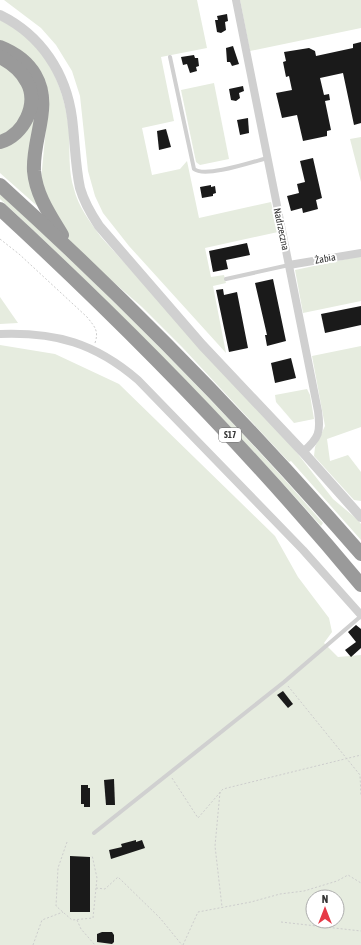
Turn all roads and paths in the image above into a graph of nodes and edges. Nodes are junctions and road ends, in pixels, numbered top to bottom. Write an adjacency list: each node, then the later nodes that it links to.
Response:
1 (236, 0): 7 (street, Nadrzeczna)
2 (0, 15): 17 (street)
3 (0, 47): 12 (highway)
4 (0, 57): 6 (highway)
5 (170, 57): 7 (lane)
6 (0, 142)
7 (267, 158): 13 (street, Nadrzeczna)
8 (0, 185): 12 (highway, S17)
9 (0, 209): 20 (highway, S17)
10 (0, 239): 16 (path)
11 (361, 253): 13 (street, Żabia)
12 (74, 254): 19 (highway, S17)
13 (289, 265): 14 (lane); 17 (street, Nadrzeczna)
14 (226, 279)
15 (0, 334): 16 (street)
16 (93, 349): 21 (street)
17 (303, 452): 18 (street)
18 (359, 512)
19 (361, 554)
20 (361, 585)
21 (361, 615): 22 (lane)
22 (284, 682): 24 (path); 25 (lane)
23 (361, 755): 24 (path)
24 (346, 758): 26 (path); 27 (path)
25 (169, 774): 26 (path); 28 (lane)
26 (220, 791): 33 (path)
27 (361, 796)
28 (94, 833)
29 (67, 842): 34 (path)
30 (92, 855): 32 (path)
31 (361, 883): 33 (path)
32 (96, 888): 35 (path); 40 (path)
33 (222, 907): 40 (path)
34 (63, 912): 35 (path); 38 (path)
35 (77, 920): 39 (path)
36 (281, 922): 37 (path)
37 (361, 931)
38 (33, 945)
39 (95, 945)
40 (182, 945)

